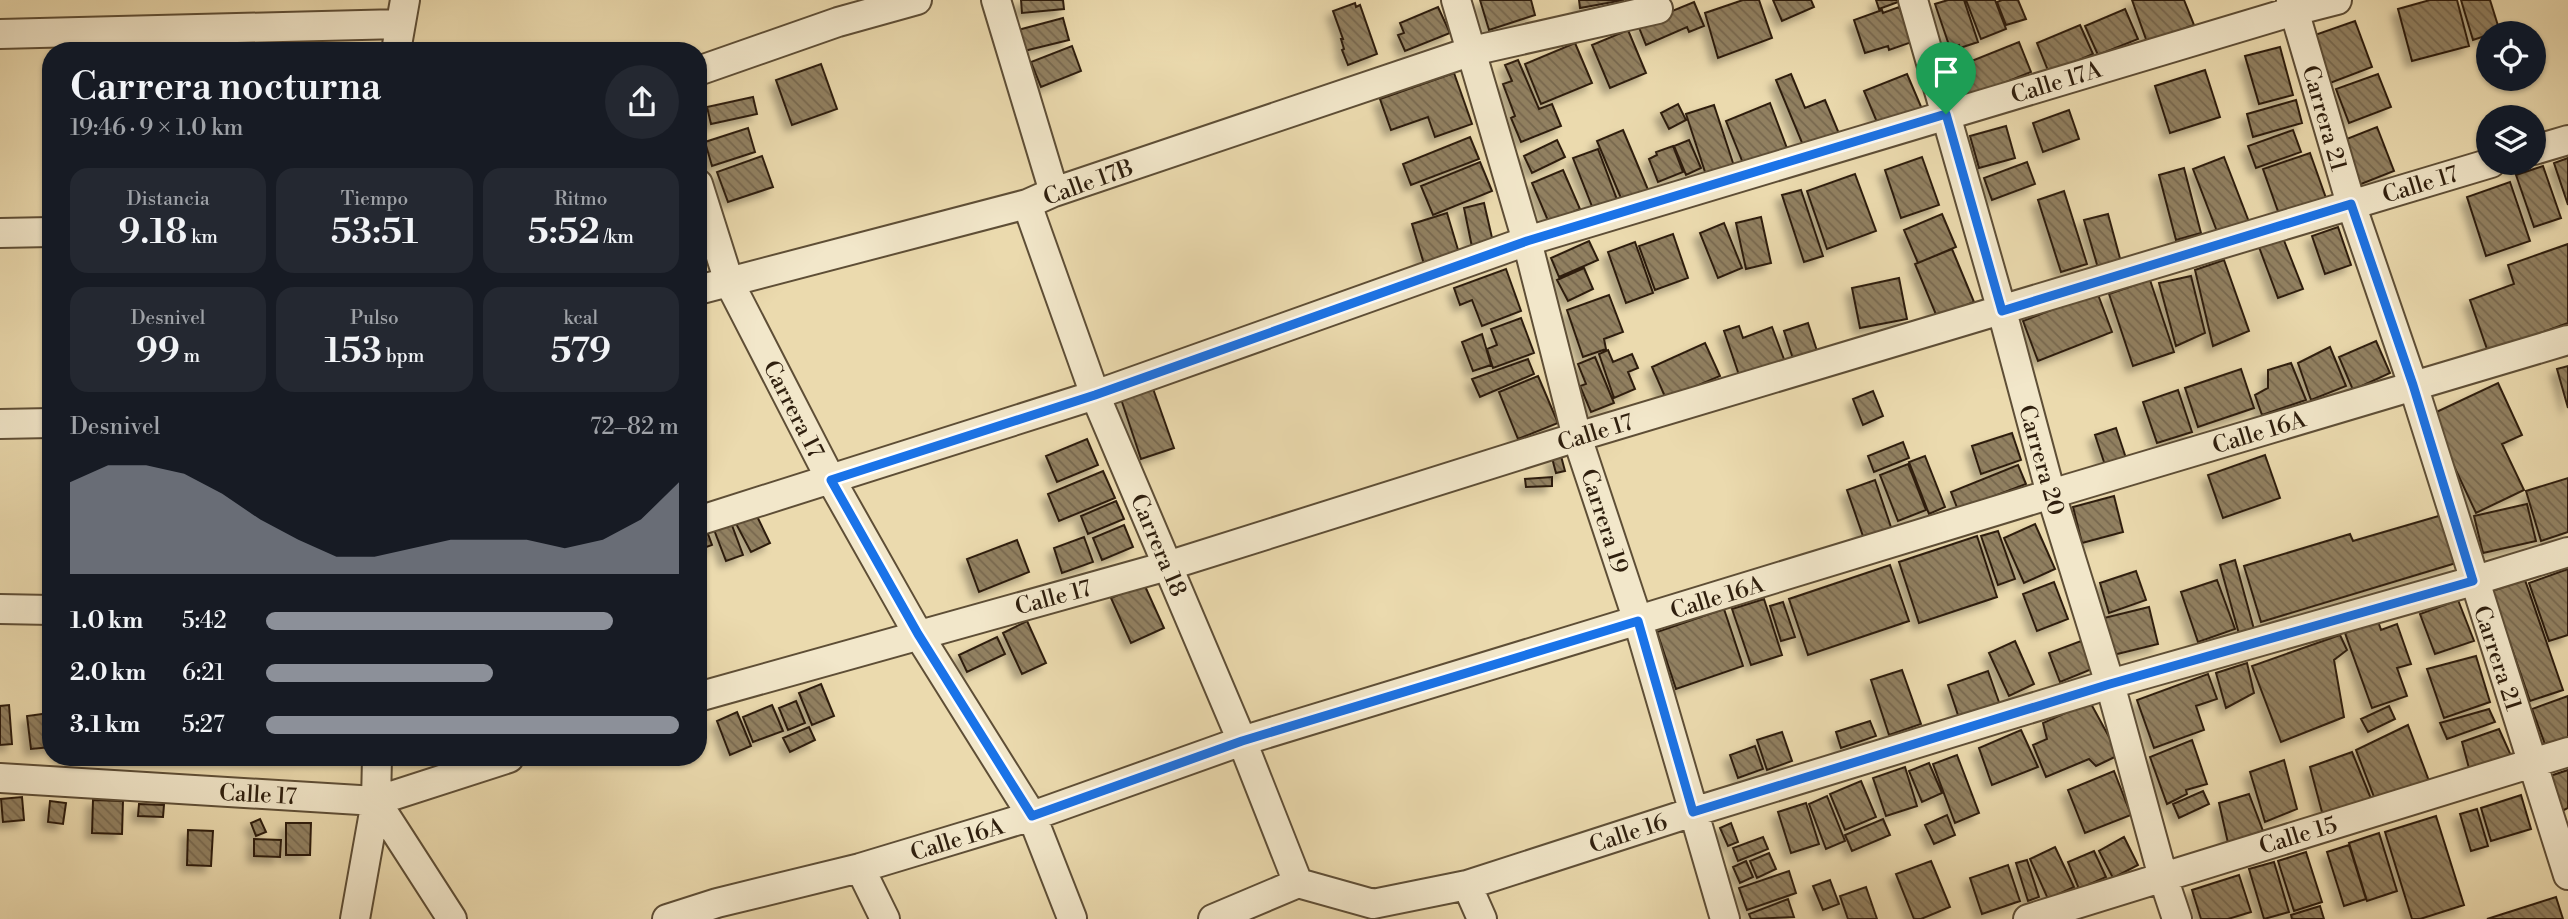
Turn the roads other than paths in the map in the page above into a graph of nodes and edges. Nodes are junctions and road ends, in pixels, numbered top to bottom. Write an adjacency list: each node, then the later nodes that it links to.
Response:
1 (918, 0): 11 (street)
2 (996, 0): 16 (street)
3 (1456, 0): 10 (street, Carrera 19)
4 (1913, 0): 12 (street, Carrera 20)
5 (2337, 0): 6 (street, Calle 17A)
6 (2292, 6): 12 (street, Calle 17A); 18 (street, Carrera 21)
7 (1658, 9): 10 (street, Calle 17B)
8 (400, 25): 9 (street)
9 (0, 34)
10 (1472, 51): 16 (street, Calle 17B); 22 (street, Carrera 19)
11 (707, 68)
12 (1946, 114): 22 (street, Calle 17A); 25 (street, Carrera 20)
13 (2568, 140): 14 (street)
14 (2546, 146)
15 (2476, 167): 18 (street, Calle 17)
16 (1054, 192): 17 (street, Calle 17B)
17 (1027, 204): 23 (street, Calle 17B); 28 (street, Carrera 18)
18 (2351, 204): 25 (street, Calle 17); 27 (street, Carrera 21)
19 (707, 212): 23 (street, Carrera 17)
20 (42, 232): 21 (street)
21 (0, 233)
22 (1527, 241): 28 (street, Calle 17A); 31 (street, Carrera 19)
23 (729, 282): 24 (street, Calle 17B); 32 (street, Carrera 17)
24 (707, 288)
25 (2002, 311): 31 (street, Calle 17); 33 (street, Carrera 20)
26 (2568, 340): 27 (street, Calle 16A)
27 (2413, 385): 33 (street, Calle 16A); 37 (street, Carrera 21)
28 (1095, 395): 32 (street, Calle 17A); 36 (street, Carrera 18)
29 (42, 423): 30 (street)
30 (0, 424)
31 (1577, 437): 36 (street, Calle 17); 40 (street, Carrera 19)
32 (831, 480): 34 (street, Calle 17A); 41 (street, Carrera 17)
33 (2051, 494): 40 (street, Calle 16A); 42 (street, Carrera 20)
34 (707, 518)
35 (2568, 552): 37 (street, Calle 16)
36 (1167, 566): 41 (street, Calle 17); 44 (street, Carrera 18)
37 (2473, 581): 42 (street, Calle 16); 46 (street, Carrera 21)
38 (0, 609): 39 (street)
39 (42, 610)
40 (1638, 621): 44 (street, Calle 16A); 51 (street, Carrera 19)
41 (918, 634): 43 (street, Calle 17); 52 (street, Carrera 17)
42 (2110, 684): 51 (street, Calle 16); 55 (street, Carrera 20)
43 (707, 694)
44 (1242, 741): 52 (street, Calle 16A); 56 (street, Carrera 18)
45 (2568, 752): 46 (street, Calle 15)
46 (2532, 762): 54 (street, Carrera 21); 55 (street, Calle 15)
47 (377, 766): 50 (street)
48 (484, 766): 50 (street, Calle 17)
49 (0, 778): 50 (street, Calle 17)
50 (376, 801): 59 (street); 60 (street)
51 (1693, 812): 57 (street, Calle 16); 65 (street, Carrera 19)
52 (1032, 816): 53 (street, Calle 16A); 58 (street, Carrera 17)
53 (860, 868): 61 (street, Calle 16A); 62 (street)
54 (2568, 875)
55 (2164, 877): 66 (street, Calle 15); 67 (street, Carrera 20)
56 (1298, 883): 57 (street, Calle 16); 63 (street)
57 (1467, 885): 64 (street)
58 (1072, 918)
59 (355, 919)
60 (452, 919)
61 (667, 919)
62 (884, 919)
63 (1213, 919)
64 (1482, 919)
65 (1726, 919)
66 (2028, 919)
67 (2178, 919)

